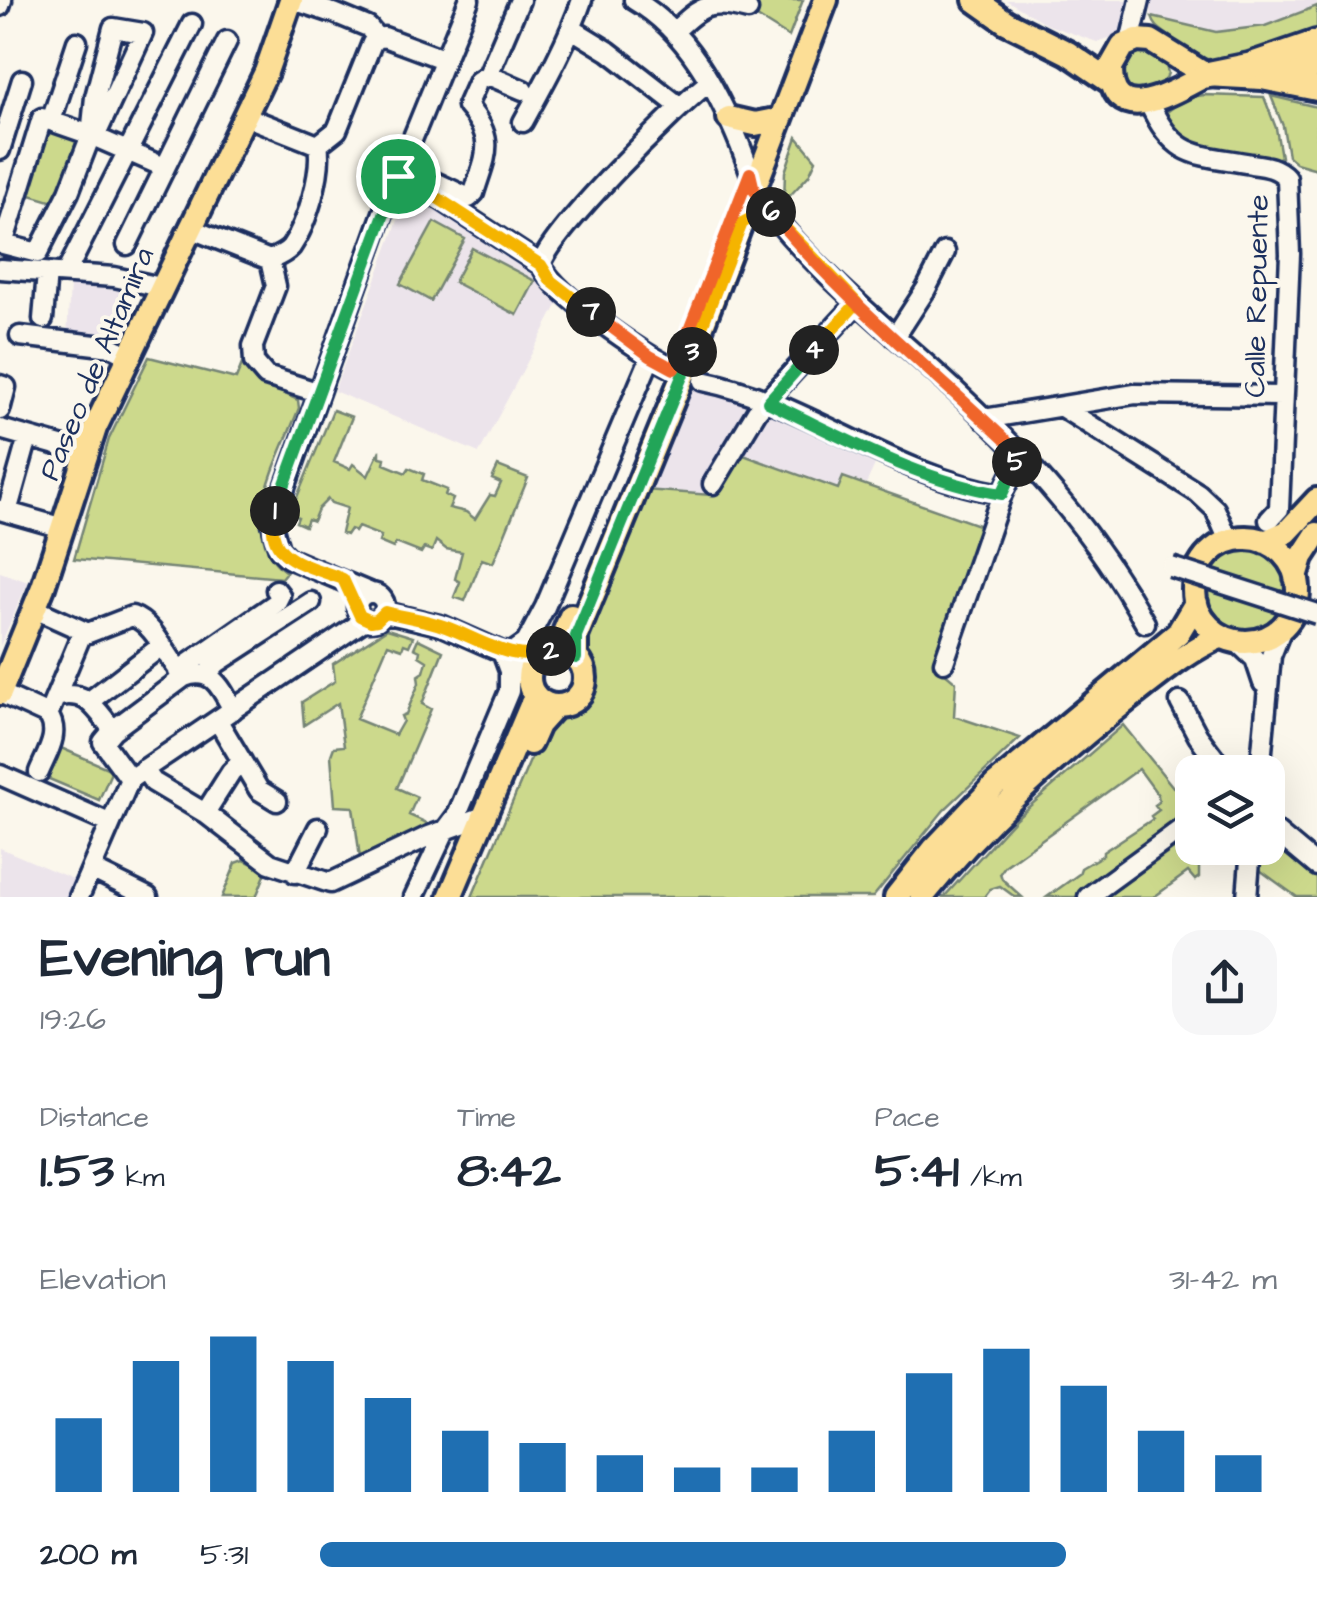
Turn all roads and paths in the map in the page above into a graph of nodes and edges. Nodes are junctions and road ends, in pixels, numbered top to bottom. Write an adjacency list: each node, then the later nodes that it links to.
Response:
1 (292, 0): 15 (street, Paseo de Altamira); 34 (main road, Paseo de Altamira)
2 (470, 0): 22 (street)
3 (520, 0): 24 (street)
4 (582, 0): 13 (street)
5 (634, 0): 14 (street)
6 (817, 0): 36 (main road)
7 (826, 0): 44 (main road)
8 (975, 0): 21 (main road)
9 (706, 1): 11 (street); 14 (street)
10 (1139, 4): 19 (street); 20 (street)
11 (748, 10)
12 (192, 24): 42 (street)
13 (572, 29): 33 (street); 37 (street)
14 (675, 31): 28 (street)
15 (377, 38): 22 (street, Paseo de Altamira); 40 (street)
16 (226, 41): 43 (street)
17 (77, 42): 35 (street)
18 (1317, 43): 25 (highway)
19 (1124, 47): 20 (main road); 21 (main road); 29 (main road)
20 (1163, 48): 25 (main road); 32 (main road)
21 (1068, 53): 29 (main road)
22 (443, 59): 45 (street)
23 (1317, 66): 26 (main road)
24 (488, 76): 31 (street); 45 (street)
25 (1206, 76): 26 (main road); 32 (main road)
26 (1262, 78): 30 (main road)
27 (22, 80): 41 (street)
28 (708, 82): 33 (street); 38 (street)
29 (1112, 83): 32 (main road)
30 (1317, 89)
31 (523, 90)
32 (1157, 99): 66 (street, Calle Repuente)
33 (679, 106): 53 (street)
34 (245, 116): 40 (street); 48 (main road, Paseo de Altamira)
35 (50, 121): 39 (street); 51 (street)
36 (770, 121): 38 (main road); 44 (main road)
37 (523, 122)
38 (733, 129): 44 (street)
39 (93, 136): 39 (street); 42 (street); 51 (street)
40 (318, 145): 52 (street)
41 (0, 150)
42 (128, 152): 43 (street); 54 (street)
43 (164, 168): 49 (street)
44 (759, 168): 46 (street); 47 (main road); 62 (main road)
45 (400, 171): 53 (street); 65 (street)
46 (774, 216): 47 (street); 56 (street)
47 (742, 223): 99 (main road)
48 (189, 228): 52 (street, Paseo de Altamira); 55 (main road, Paseo de Altamira)
49 (126, 245)
50 (945, 252): 59 (street)
51 (12, 260): 54 (street)
52 (270, 260): 65 (street)
53 (541, 265): 61 (street)
54 (57, 273): 55 (street); 57 (street)
55 (161, 287): 60 (main road, Paseo de Altamira)
56 (857, 303): 59 (street); 67 (street)
57 (43, 320)
58 (20, 336): 60 (street)
59 (895, 338): 70 (street)
60 (129, 356): 73 (main road, Paseo de Altamira)
61 (650, 356): 62 (street); 89 (street)
62 (674, 369): 92 (main road)
63 (703, 381): 67 (street)
64 (0, 385): 69 (street)
65 (318, 392): 88 (street)
66 (1282, 396): 68 (street); 80 (street, Calle Repuente)
67 (768, 402): 75 (street); 76 (street)
68 (1063, 408): 70 (street); 82 (street)
69 (0, 410)
70 (984, 419): 74 (street)
71 (0, 429): 72 (street)
72 (28, 437): 73 (street); 78 (street)
73 (86, 453): 79 (main road, Paseo de Altamira)
74 (1021, 455): 76 (street); 93 (street)
75 (712, 484)
76 (1002, 494): 100 (street)
77 (1317, 500): 80 (main road)
78 (4, 511): 79 (street)
79 (63, 528): 90 (main road, Paseo de Altamira)
80 (1267, 531): 82 (main road); 84 (main road)
81 (1317, 534): 84 (main road)
82 (1229, 541): 87 (main road)
83 (1171, 567): 91 (street, bridge)
84 (1296, 577): 94 (main road)
85 (276, 590): 101 (street)
86 (311, 602): 102 (street)
87 (1196, 603): 96 (main road); 137 (main road)
88 (371, 604): 98 (street); 109 (street)
89 (545, 608): 92 (street); 98 (street)
90 (35, 609): 95 (street); 103 (main road, Paseo de Altamira)
91 (1317, 614)
92 (570, 619): 99 (main road)
93 (1144, 623)
94 (1282, 628): 96 (main road); 105 (street)
95 (83, 631): 97 (street); 108 (street)
96 (1229, 638): 105 (street); 138 (main road)
97 (160, 647): 101 (street); 106 (street)
98 (508, 652): 99 (street); 104 (street); 122 (street)
99 (558, 654): 104 (main road); 104 (main road)
100 (944, 662)
101 (181, 674): 102 (street); 110 (street)
102 (207, 674): 109 (street)
103 (0, 693): 108 (street)
104 (540, 694): 119 (main road); 136 (main road)
105 (1266, 698): 112 (street)
106 (91, 700): 108 (street); 110 (street)
107 (1180, 702): 111 (street)
108 (52, 706): 114 (street)
109 (225, 715): 113 (street); 115 (street)
110 (113, 730): 115 (street)
111 (1212, 755)
112 (1261, 755)
113 (242, 761): 117 (street); 118 (street)
114 (39, 772)
115 (137, 774): 118 (street); 120 (street)
116 (0, 775): 120 (street)
117 (277, 801)
118 (205, 813): 130 (street)
119 (484, 816): 122 (street); 135 (main road)
120 (109, 823): 129 (street)
121 (318, 828): 130 (street)
122 (446, 830): 125 (street); 126 (street)
123 (1175, 833): 139 (street)
124 (1285, 839): 128 (street)
125 (405, 848): 126 (street); 131 (street)
126 (430, 862): 134 (street)
127 (1249, 865): 140 (street)
128 (1317, 866)
129 (91, 870): 132 (street); 133 (street)
130 (295, 873): 131 (street)
131 (327, 890)
132 (138, 895)
133 (79, 897)
134 (414, 897)
135 (450, 897)
136 (461, 897)
137 (896, 897)
138 (922, 897)
139 (1088, 897)
140 (1246, 897)

